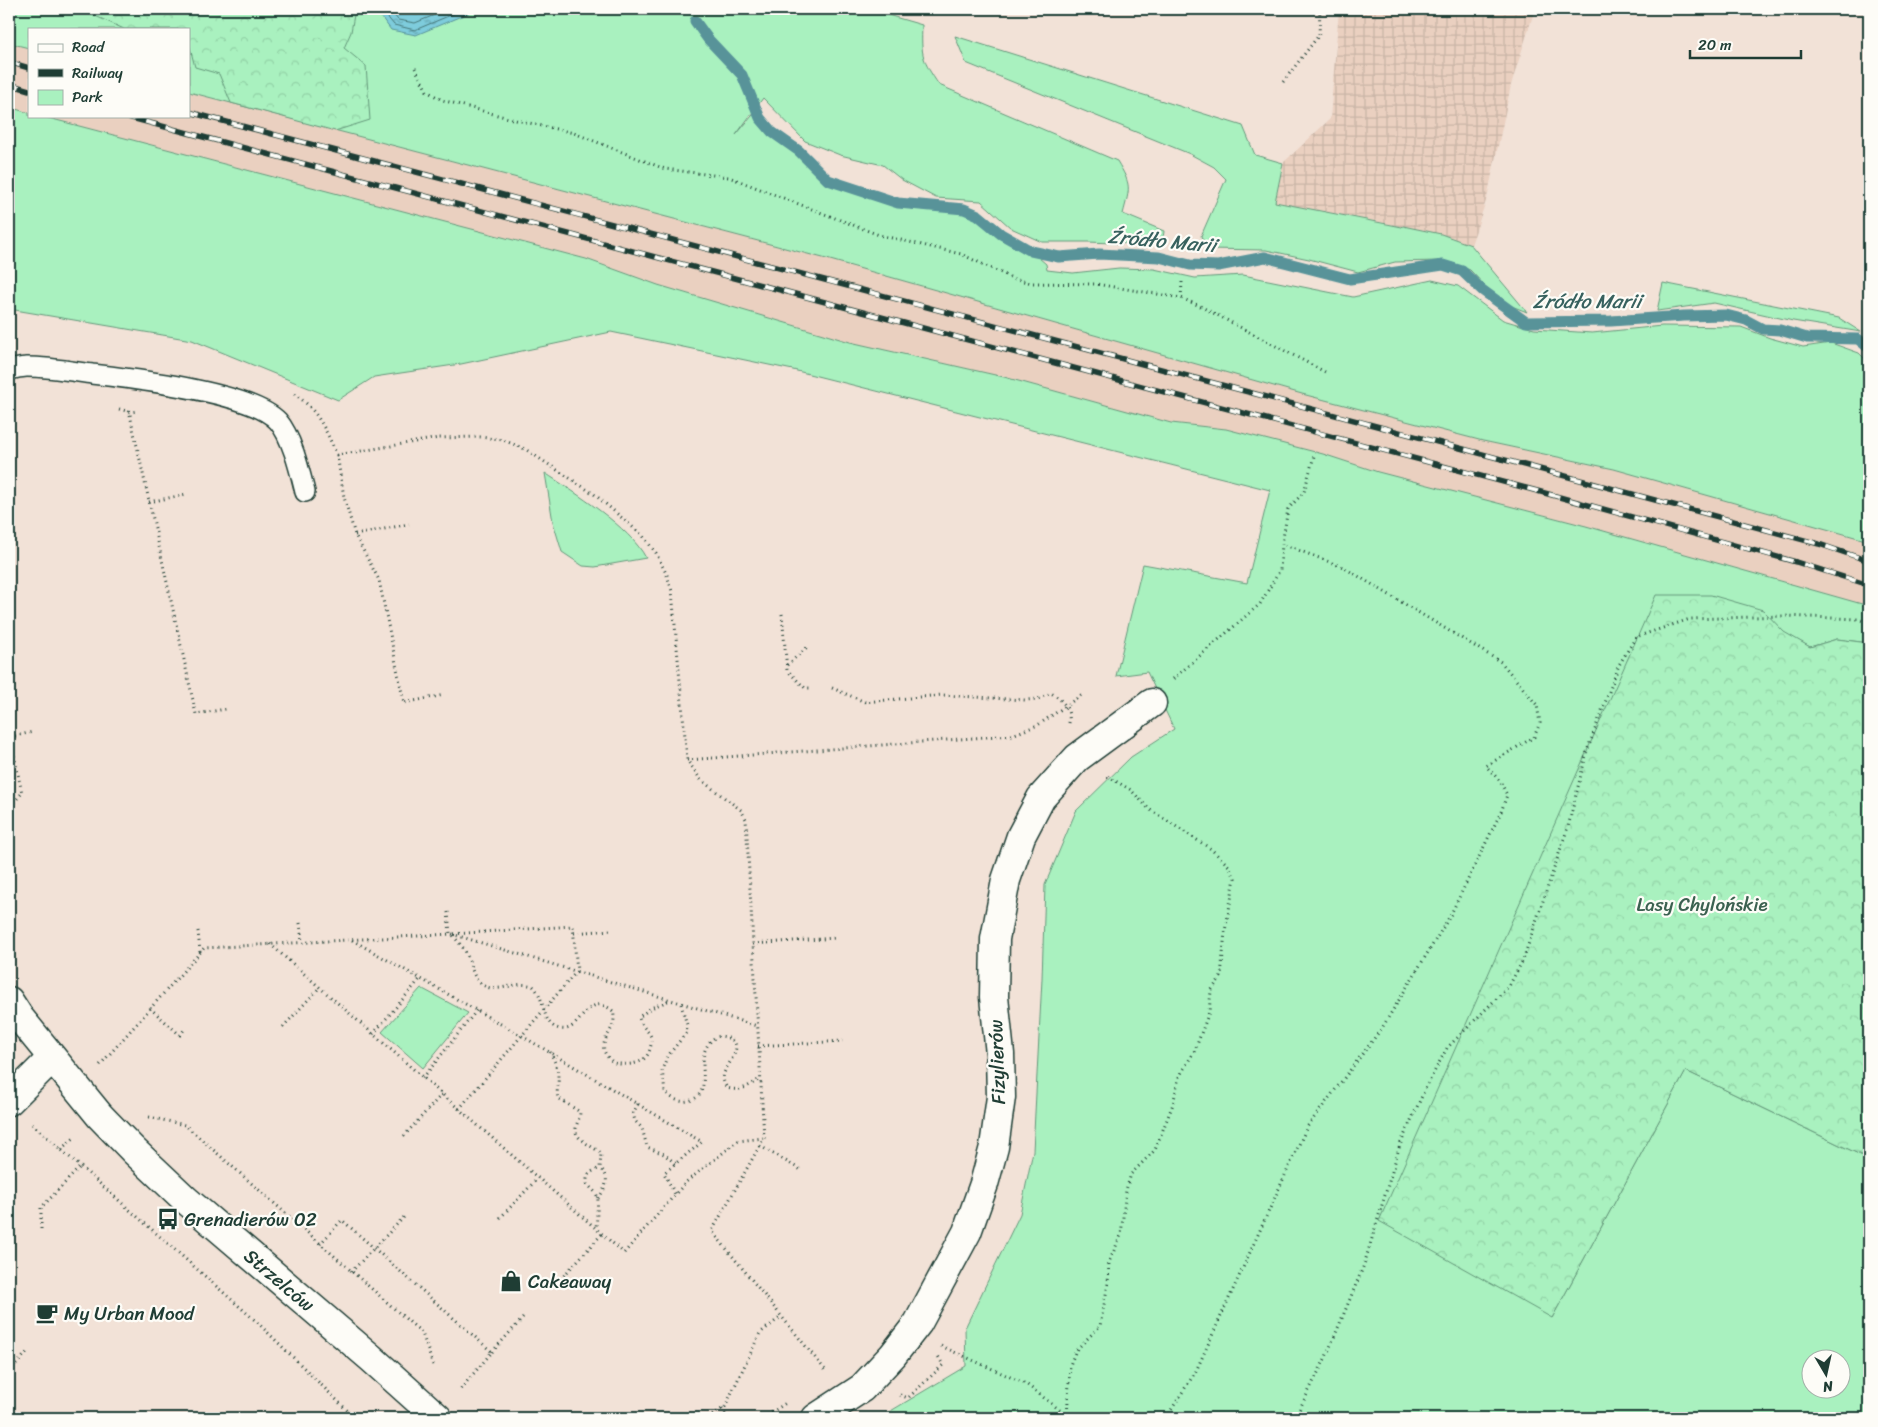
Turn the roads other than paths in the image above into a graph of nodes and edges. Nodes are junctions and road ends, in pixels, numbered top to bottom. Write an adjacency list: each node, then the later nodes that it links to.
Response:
1 (9, 370): 2 (lane)
2 (304, 492)
3 (1152, 703): 8 (street, Fizylierów)
4 (9, 1001): 5 (street, Strzelców)
5 (52, 1058): 6 (street); 7 (street, Strzelców)
6 (9, 1102)
7 (445, 1408)
8 (816, 1418)

